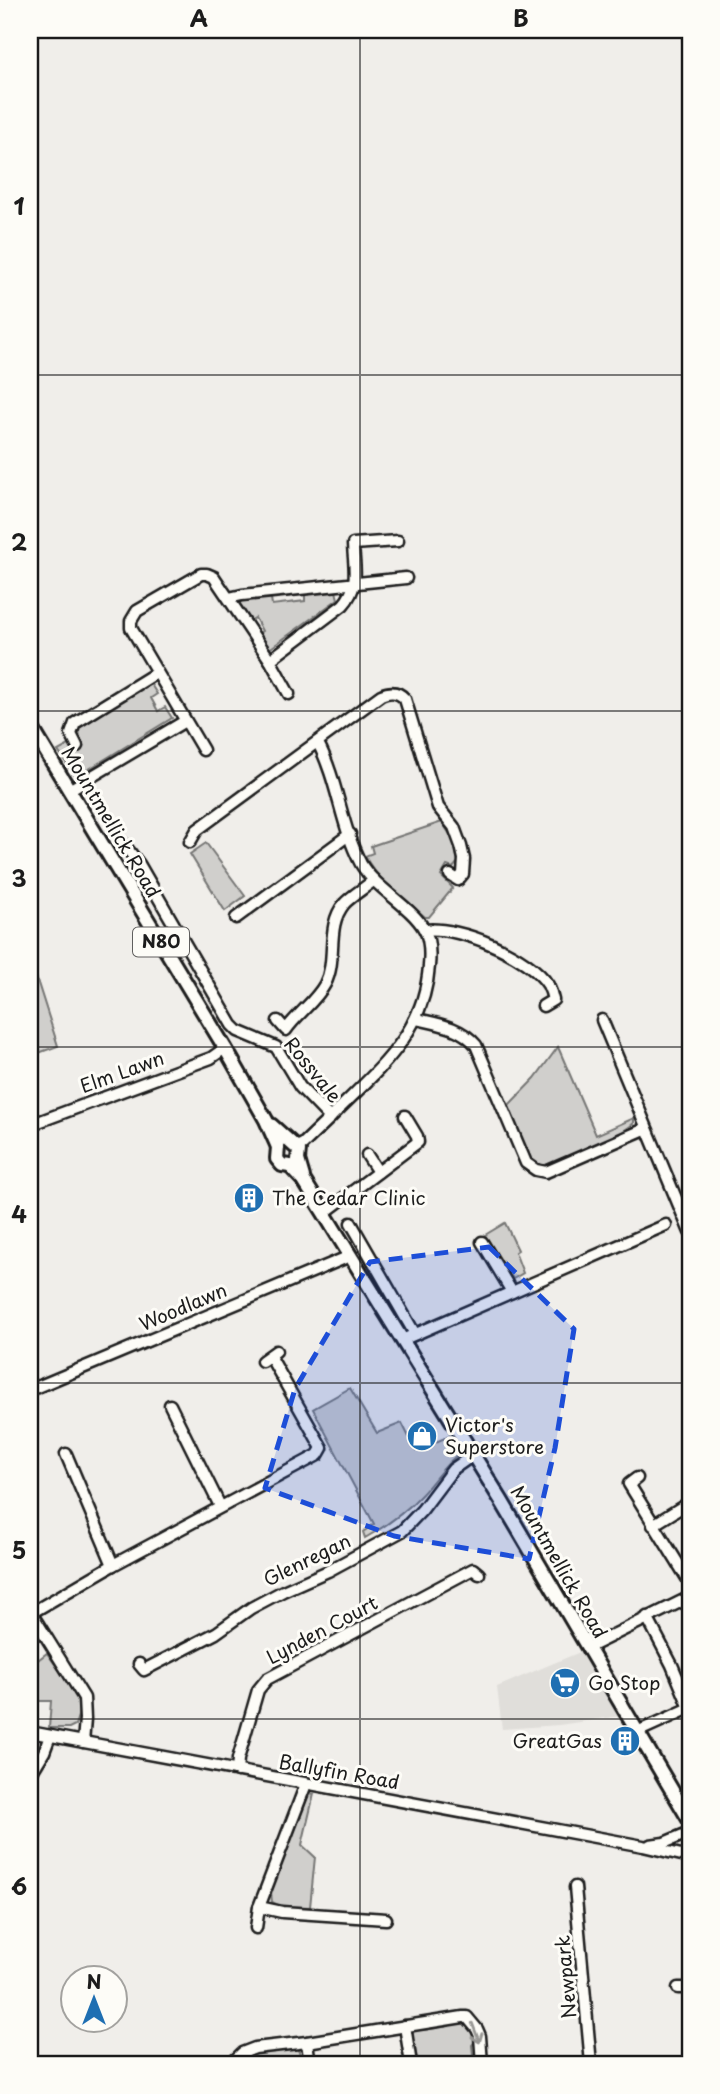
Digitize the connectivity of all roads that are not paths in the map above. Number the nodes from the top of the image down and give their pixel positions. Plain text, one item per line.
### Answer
1 (398, 541) dead end
2 (406, 578) dead end
3 (355, 583) junction
4 (229, 598) junction
5 (270, 660) junction
6 (156, 673) junction
7 (289, 694) dead end
8 (185, 721) junction
9 (30, 725) edge
10 (318, 743) junction
11 (77, 746) dead end
12 (203, 750) dead end
13 (69, 790) junction
14 (350, 834) junction
15 (190, 842) dead end
16 (123, 843) dead end
17 (450, 875) dead end
18 (374, 880) junction
19 (236, 918) dead end
20 (425, 930) junction
21 (543, 1006) dead end
22 (417, 1018) junction
23 (602, 1020) dead end
24 (278, 1021) dead end
25 (225, 1048) junction
26 (405, 1116) dead end
27 (330, 1118) junction
28 (30, 1125) edge
29 (645, 1129) junction
30 (290, 1153) junction
31 (367, 1155) dead end
32 (378, 1172) junction
33 (324, 1213) junction
34 (351, 1223) dead end
35 (666, 1225) dead end
36 (690, 1232) edge
37 (482, 1242) dead end
38 (350, 1256) junction
39 (512, 1292) junction
40 (415, 1334) junction
41 (402, 1340) junction
42 (270, 1356) dead end
43 (30, 1390) edge
44 (171, 1404) dead end
45 (66, 1454) dead end
46 (473, 1455) junction
47 (637, 1478) dead end
48 (690, 1502) edge
49 (220, 1506) junction
50 (653, 1525) junction
51 (113, 1565) junction
52 (479, 1574) dead end
53 (690, 1583) edge
54 (690, 1597) edge
55 (30, 1612) edge
56 (647, 1617) junction
57 (587, 1648) junction
58 (139, 1664) dead end
59 (690, 1708) edge
60 (30, 1732) edge
61 (638, 1732) junction
62 (50, 1736) junction
63 (83, 1741) junction
64 (237, 1771) junction
65 (30, 1775) edge
66 (306, 1784) junction
67 (690, 1821) edge
68 (690, 1832) edge
69 (643, 1846) junction
70 (690, 1857) edge
71 (575, 1887) dead end
72 (259, 1907) junction
73 (386, 1919) dead end
74 (256, 1928) dead end
75 (678, 1988) dead end
76 (690, 1989) edge
77 (405, 2026) junction
78 (307, 2042) junction
79 (231, 2064) edge
80 (310, 2064) edge
81 (411, 2064) edge
82 (482, 2064) edge
83 (591, 2064) edge

1 - 3 street
2 - 3 street
3 - 4 street
3 - 5 street
4 - 5 street
4 - 6 street
5 - 7 street
6 - 8 street
6 - 11 street
8 - 12 street
8 - 13 street
9 - 13 main road, Mountmellick Road / N80
10 - 14 street
10 - 15 street
10 - 17 street
13 - 25 main road, Mountmellick Road / N80
14 - 18 street
14 - 19 street
16 - 27 street, Rossvale
18 - 20 street
18 - 24 street
20 - 21 street
20 - 22 street
22 - 27 street
22 - 29 street
23 - 29 street
25 - 28 street, Elm Lawn
25 - 30 main road, Mountmellick Road / N80
26 - 32 street
27 - 30 street, Rossvale
29 - 36 street
30 - 33 main road, Mountmellick Road / N80
31 - 32 street
32 - 33 street
33 - 38 main road, Mountmellick Road / N80
34 - 40 street
35 - 39 street
37 - 39 street
38 - 41 main road, Mountmellick Road / N80
38 - 43 street, Woodlawn
39 - 40 street
40 - 41 street
41 - 46 main road, Mountmellick Road / N80
42 - 49 street
44 - 49 street
45 - 51 street
46 - 57 main road, Mountmellick Road / N80
46 - 58 street, Glenregan
47 - 50 street
48 - 50 street
49 - 51 street
50 - 53 street
51 - 55 street
52 - 64 street, Lynden Court
54 - 56 street
55 - 63 street
56 - 57 street
56 - 59 street
57 - 61 main road, Mountmellick Road / N80
59 - 61 street
60 - 62 street, Ballyfin Road
61 - 67 main road, Mountmellick Road / N80
62 - 63 street, Ballyfin Road
62 - 65 street
63 - 64 street, Ballyfin Road
64 - 66 street, Ballyfin Road
66 - 69 street, Ballyfin Road
66 - 72 street
68 - 69 street, Ballyfin Road
69 - 70 street, Ballyfin Road
71 - 83 street, Newpark
72 - 73 street
72 - 74 street
75 - 76 street
77 - 78 street
77 - 81 street
77 -> 82 street
78 - 79 street
78 - 80 street

